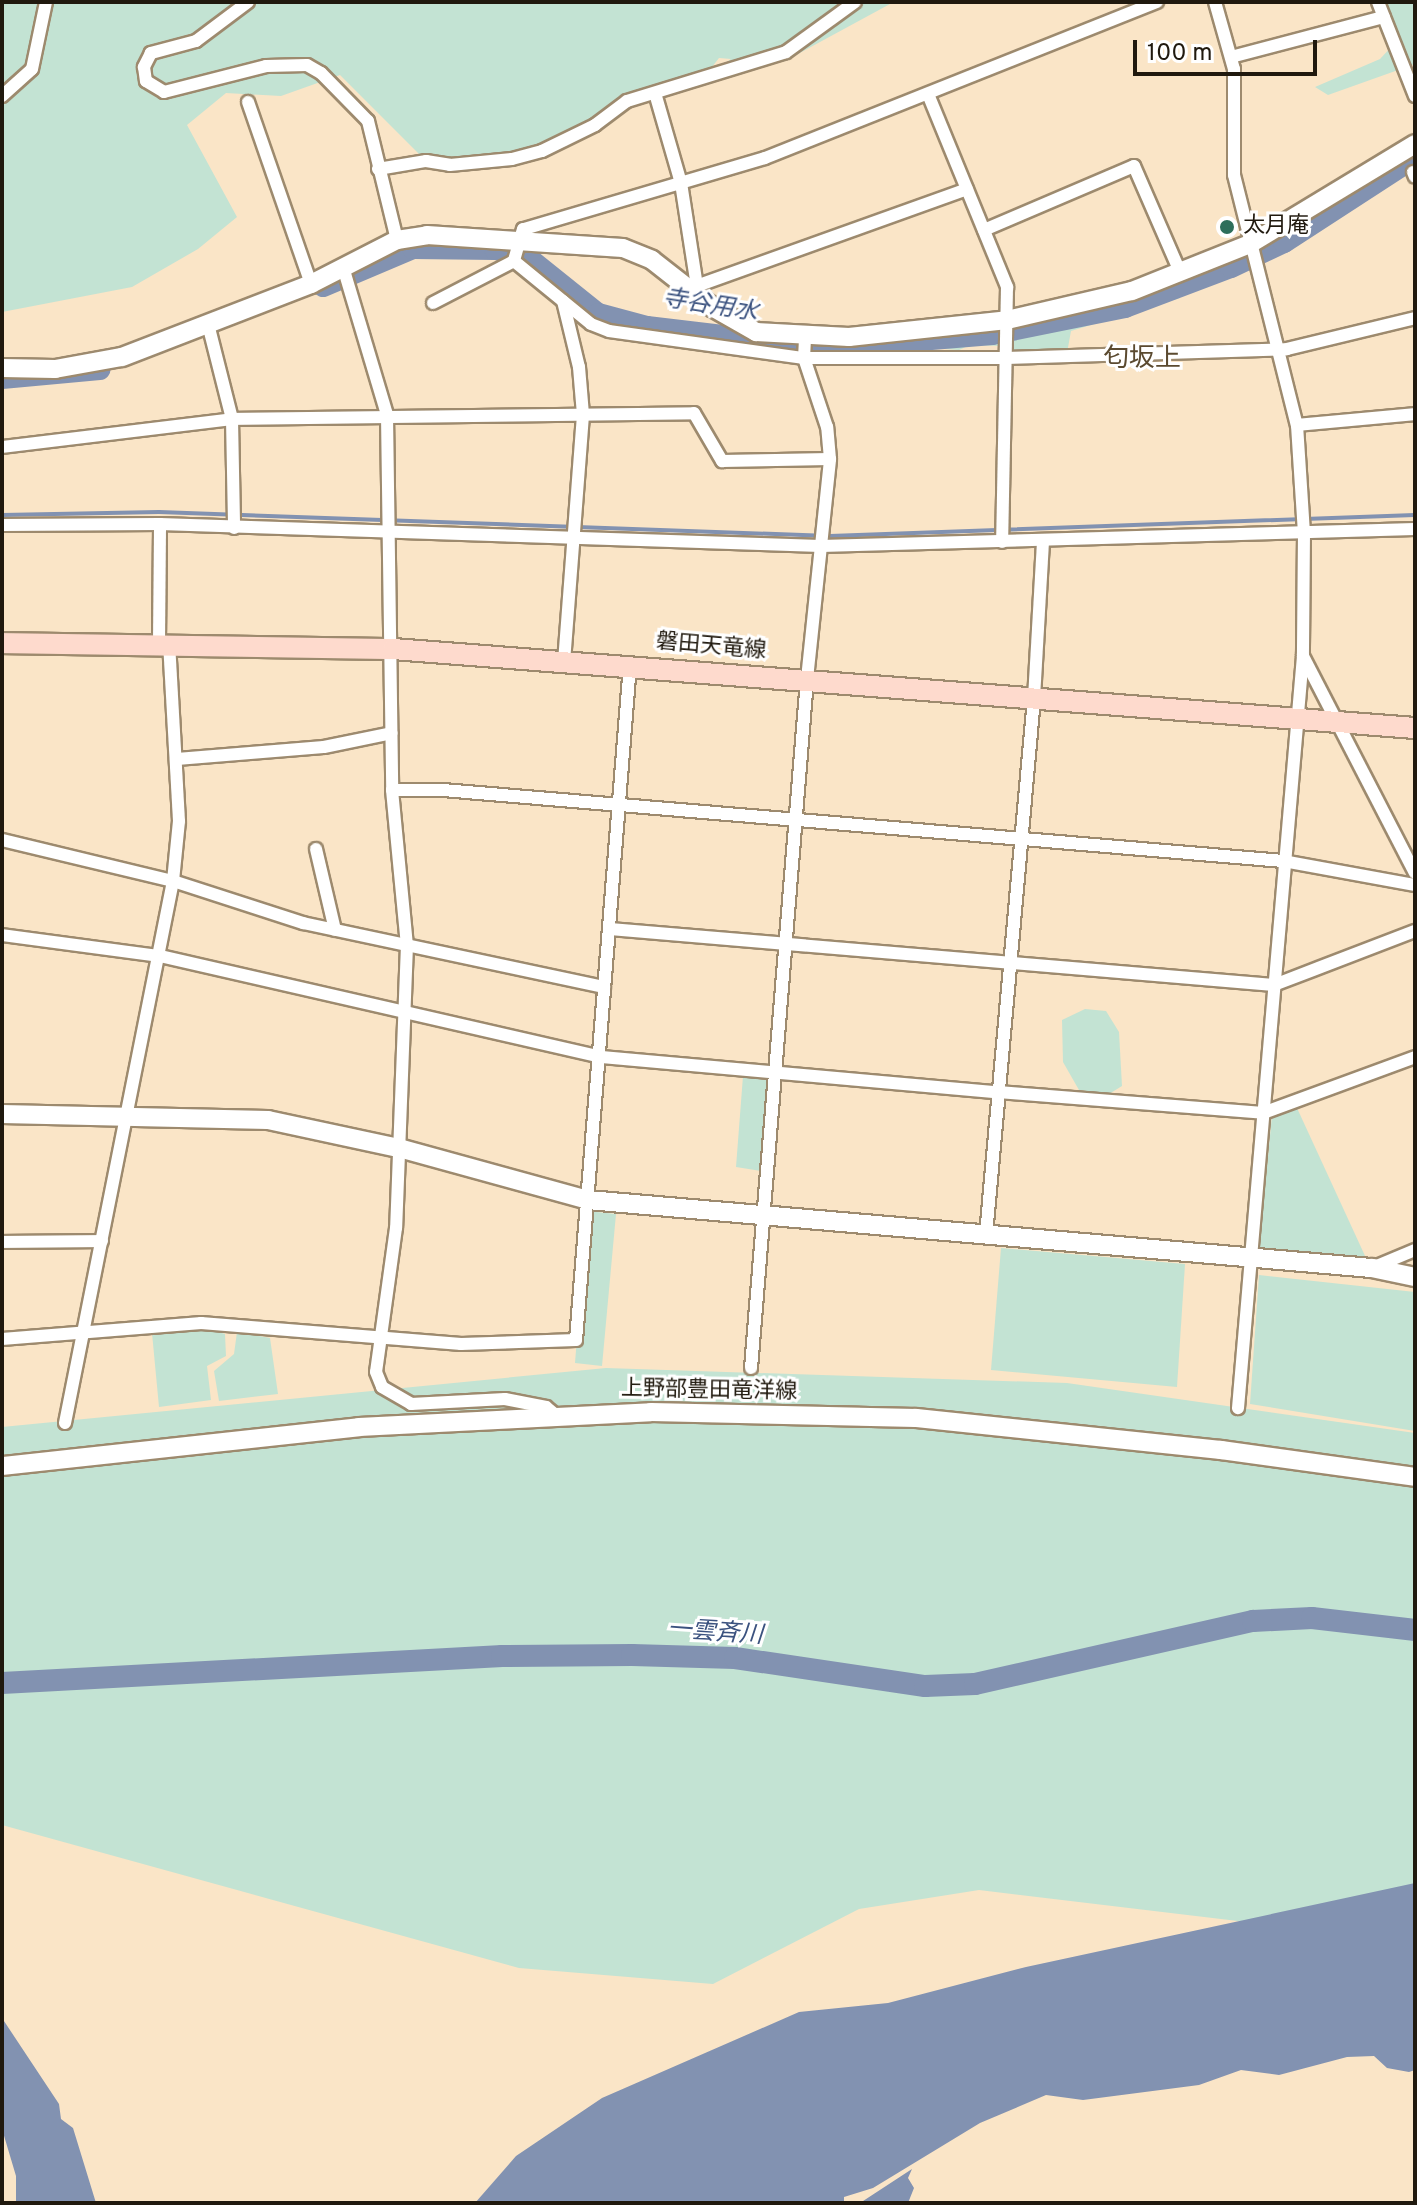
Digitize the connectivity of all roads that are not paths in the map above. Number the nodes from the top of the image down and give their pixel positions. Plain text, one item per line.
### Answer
1 (46, 2) edge
2 (248, 2) edge
3 (855, 2) edge
4 (1157, 2) edge
5 (1215, 2) edge
6 (1378, 2) edge
7 (1384, 17) junction
8 (1231, 57) junction
9 (655, 93) junction
10 (928, 94) junction
11 (2, 96) edge
12 (1415, 96) edge
13 (248, 102) dead end
14 (1415, 144) edge
15 (378, 169) junction
16 (681, 183) junction
17 (967, 189) junction
18 (984, 230) junction
19 (397, 240) junction
20 (519, 240) junction
21 (1250, 244) junction
22 (514, 261) junction
23 (343, 267) junction
24 (1180, 272) junction
25 (311, 284) junction
26 (694, 287) junction
27 (563, 301) junction
28 (433, 303) dead end
29 (1415, 318) edge
30 (1007, 320) junction
31 (208, 324) junction
32 (805, 338) junction
33 (1280, 349) junction
34 (804, 358) junction
35 (1006, 358) junction
36 (2, 368) edge
37 (1415, 414) edge
38 (387, 415) junction
39 (583, 415) junction
40 (232, 419) junction
41 (1297, 425) junction
42 (2, 447) edge
43 (830, 459) junction
44 (160, 524) junction
45 (2, 525) edge
46 (234, 528) junction
47 (1415, 529) edge
48 (390, 533) junction
49 (1304, 533) junction
50 (573, 538) junction
51 (1043, 541) junction
52 (1002, 542) junction
53 (821, 546) junction
54 (2, 643) edge
55 (164, 643) junction
56 (393, 649) junction
57 (1303, 656) junction
58 (564, 660) junction
59 (630, 664) junction
60 (807, 679) junction
61 (1034, 698) junction
62 (1296, 719) junction
63 (1334, 721) junction
64 (1415, 728) edge
65 (392, 733) junction
66 (177, 759) junction
67 (392, 790) junction
68 (619, 806) junction
69 (796, 821) junction
70 (2, 840) edge
71 (1021, 841) junction
72 (316, 849) dead end
73 (1283, 861) junction
74 (1415, 873) edge
75 (173, 881) junction
76 (1415, 885) edge
77 (610, 929) junction
78 (335, 930) junction
79 (1415, 931) edge
80 (2, 935) edge
81 (787, 944) junction
82 (407, 945) junction
83 (160, 956) junction
84 (1009, 962) junction
85 (1274, 985) junction
86 (604, 987) junction
87 (403, 1014) junction
88 (602, 1057) junction
89 (1415, 1057) edge
90 (774, 1069) junction
91 (998, 1092) junction
92 (129, 1113) junction
93 (1263, 1113) junction
94 (2, 1114) edge
95 (399, 1148) junction
96 (588, 1200) junction
97 (761, 1215) junction
98 (986, 1235) junction
99 (102, 1241) junction
100 (2, 1242) edge
101 (1415, 1250) edge
102 (1250, 1257) junction
103 (1372, 1268) junction
104 (1415, 1277) edge
105 (85, 1335) junction
106 (2, 1339) edge
107 (377, 1339) junction
108 (751, 1368) dead end
109 (1238, 1408) dead end
110 (557, 1416) junction
111 (65, 1423) dead end
112 (2, 1466) edge
113 (1415, 1477) edge

1 - 11 street
2 - 15 street
3 - 9 street
4 - 10 street
5 - 8 street
6 - 7 street
7 - 8 street
7 - 12 street
8 - 21 street
9 - 15 street
9 - 16 street
10 - 16 street
10 - 17 street
13 - 25 street
14 - 21 street
15 - 19 street
16 - 20 street
16 - 26 street
17 - 18 street
17 - 26 street
18 - 24 street
18 - 30 street
19 - 20 street
19 - 23 street
20 - 22 street
20 - 26 street
21 - 24 street
21 - 33 street
22 - 27 street
22 - 28 street
23 - 25 street
23 - 38 street
24 - 30 street
25 - 31 street
26 - 32 street
27 - 34 street
27 - 39 street
29 - 33 street
30 - 32 street
30 - 35 street
31 - 36 street
31 - 40 street
32 - 34 street
33 - 35 street
33 - 41 street
34 - 35 street
34 - 43 street
35 - 52 street
37 - 41 street
38 - 39 street
38 - 40 street
38 - 48 street
39 - 43 street
39 - 50 street
40 - 42 street
40 - 46 street
41 - 49 street
43 - 53 street
44 - 45 street
44 - 46 street
44 - 55 street
46 - 48 street
47 - 49 street
48 - 50 street
48 - 56 street
49 - 51 street
49 - 57 street
50 - 53 street
50 - 58 street
51 - 52 street
51 - 61 street
52 - 53 street
53 - 60 street
54 - 55 main road, 磐田天竜線
55 - 56 main road, 磐田天竜線
55 - 66 street
56 - 58 main road, 磐田天竜線
56 - 65 street
57 - 62 street
57 - 63 street
58 - 59 main road, 磐田天竜線
59 - 60 main road, 磐田天竜線
59 - 68 street
60 - 61 main road, 磐田天竜線
60 - 69 street
61 - 62 main road, 磐田天竜線
61 - 71 street
62 - 63 main road, 磐田天竜線
62 - 73 street
63 - 64 main road, 磐田天竜線
63 - 74 street
65 - 66 street
65 - 67 street
66 - 75 street
67 - 68 street
67 - 82 street
68 - 69 street
68 - 77 street
69 - 71 street
69 - 81 street
70 - 75 street
71 - 73 street
71 - 84 street
72 - 78 street
73 - 76 street
73 - 85 street
75 - 78 street
75 - 83 street
77 - 81 street
77 - 86 street
78 - 82 street
79 - 85 street
80 - 83 street
81 - 84 street
81 - 90 street
82 - 86 street
82 - 87 street
83 - 87 street
83 - 92 street
84 - 85 street
84 - 91 street
85 - 93 street
86 - 88 street
87 - 88 street
87 - 95 street
88 - 90 street
88 - 96 street
89 - 93 street
90 - 91 street
90 - 97 street
91 - 93 street
91 - 98 street
92 - 94 street
92 - 95 street
92 - 99 street
93 - 102 street
95 - 96 street
95 - 107 street
96 - 97 street
96 - 107 street
97 - 98 street
97 - 108 street
98 - 102 street
99 - 100 street
99 - 105 street
101 - 103 street
102 - 103 street
102 - 109 street
103 - 104 street
105 - 106 street
105 - 107 street
105 - 111 street
107 - 110 street
110 - 112 street, 上野部豊田竜洋線
110 - 113 street, 上野部豊田竜洋線

